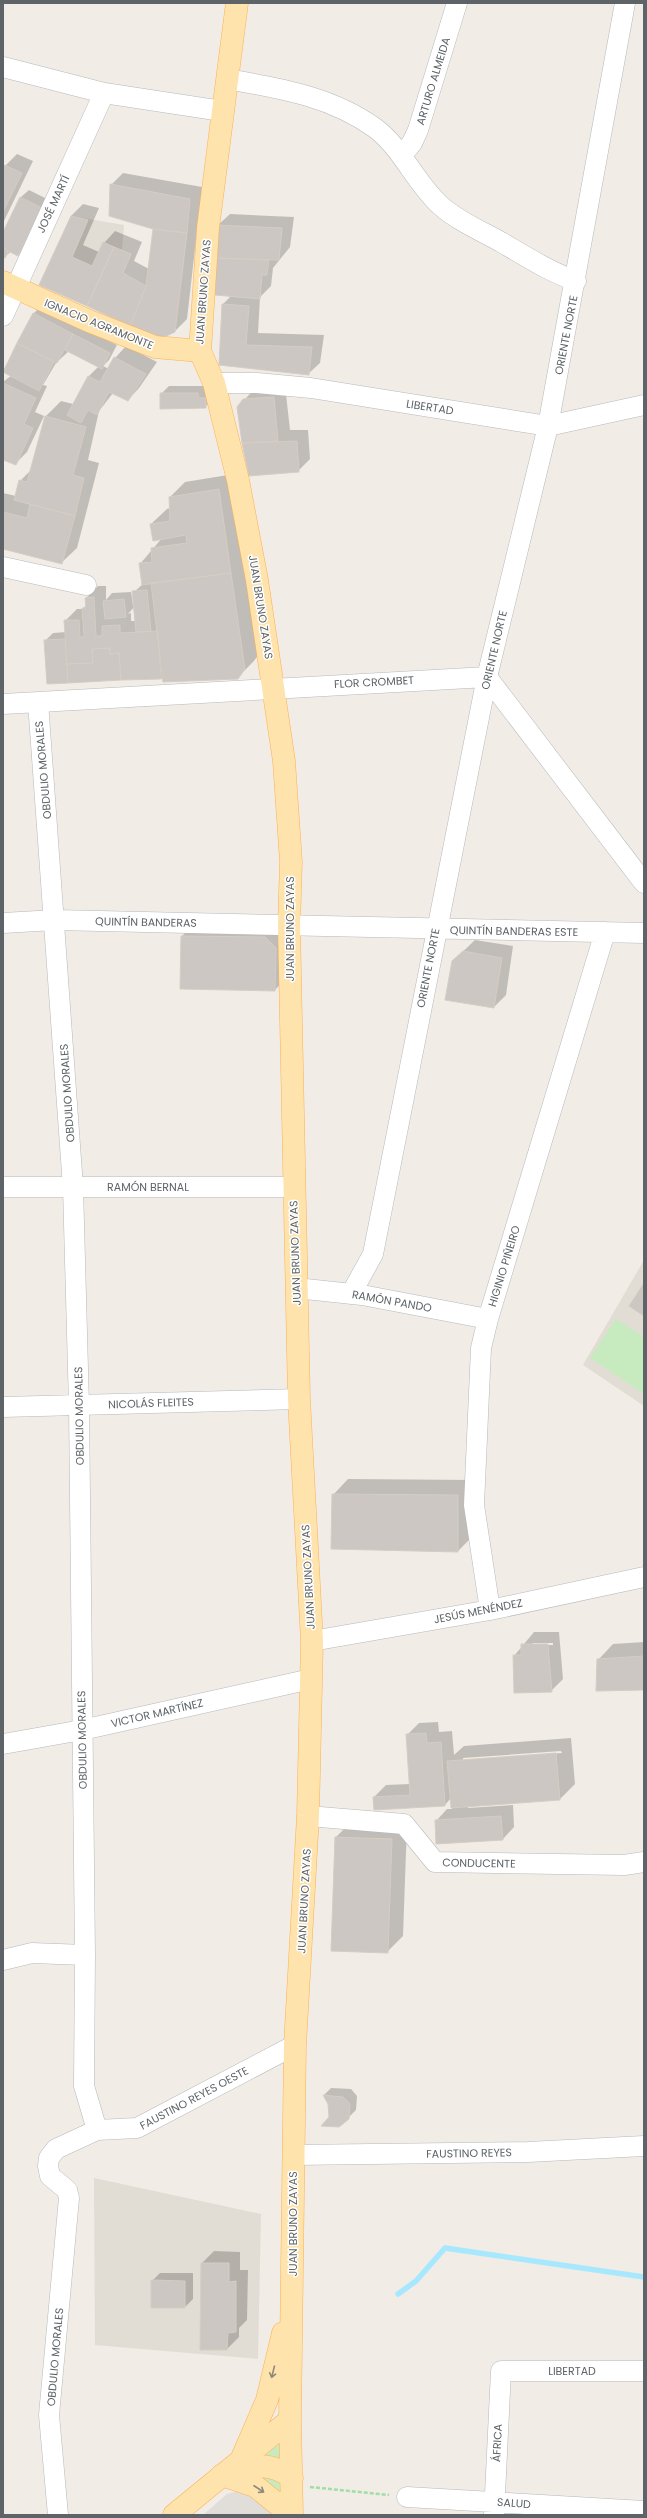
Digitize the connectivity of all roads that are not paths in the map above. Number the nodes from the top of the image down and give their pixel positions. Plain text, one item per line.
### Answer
1 (237, 3) edge
2 (457, 3) edge
3 (625, 3) edge
4 (3, 67) edge
5 (227, 79) junction
6 (104, 93) junction
7 (222, 111) junction
8 (402, 155) junction
9 (576, 281) junction
10 (9, 285) edge
11 (3, 316) edge
12 (200, 351) junction
13 (214, 383) junction
14 (644, 405) edge
15 (548, 426) junction
16 (3, 566) edge
17 (86, 585) dead end
18 (487, 677) junction
19 (274, 687) junction
20 (38, 702) junction
21 (3, 704) edge
22 (644, 883) edge
23 (55, 920) junction
24 (3, 922) edge
25 (289, 925) junction
26 (435, 930) junction
27 (605, 932) junction
28 (644, 933) edge
29 (3, 1187) edge
30 (73, 1187) junction
31 (293, 1187) junction
32 (296, 1288) junction
33 (351, 1294) junction
34 (488, 1319) junction
35 (299, 1399) junction
36 (79, 1406) junction
37 (3, 1407) edge
38 (644, 1577) edge
39 (490, 1610) junction
40 (312, 1641) junction
41 (311, 1679) junction
42 (82, 1730) junction
43 (3, 1744) edge
44 (308, 1816) junction
45 (644, 1862) edge
46 (85, 1955) junction
47 (3, 1960) edge
48 (295, 2045) junction
49 (97, 2130) junction
50 (644, 2146) edge
51 (293, 2155) junction
52 (69, 2198) joint
53 (292, 2293) junction
54 (501, 2370) joint
55 (644, 2371) edge
56 (290, 2420) junction
57 (240, 2460) junction
58 (222, 2475) junction
59 (292, 2481) junction
60 (407, 2497) road end
61 (494, 2508) edge
62 (644, 2511) edge
63 (58, 2515) edge
64 (174, 2515) edge
65 (292, 2515) edge

1 - 5 main road, JUAN BRUNO ZAYAS
2 - 8 street, ARTURO ALMEIDA
3 - 9 street, ORIENTE NORTE
4 - 6 street
5 - 7 main road, JUAN BRUNO ZAYAS
5 - 8 street
6 - 7 street
6 - 10 street, JOSÉ MARTÍ
7 - 12 main road, JUAN BRUNO ZAYAS
8 - 9 street
9 - 15 street, ORIENTE NORTE
10 - 11 street, JOSÉ MARTÍ
10 - 12 main road, IGNACIO AGRAMONTE
12 - 13 main road, JUAN BRUNO ZAYAS
13 - 15 street, LIBERTAD
13 - 19 main road, JUAN BRUNO ZAYAS
14 - 15 street, LIBERTAD
15 - 18 street, ORIENTE NORTE
16 - 17 street
18 - 19 street, FLOR CROMBET
18 - 22 street
18 - 26 street, ORIENTE NORTE
19 - 20 street, FLOR CROMBET
19 - 25 main road, JUAN BRUNO ZAYAS
20 - 21 street, FLOR CROMBET
20 - 23 street, OBDULIO MORALES
23 - 24 street, QUINTÍN BANDERAS
23 - 25 street, QUINTÍN BANDERAS
23 - 30 street, OBDULIO MORALES
25 - 26 street, QUINTÍN BANDERAS ESTE
25 - 31 main road, JUAN BRUNO ZAYAS
26 - 27 street, QUINTÍN BANDERAS ESTE
26 - 33 street, ORIENTE NORTE
27 - 28 street, QUINTÍN BANDERAS ESTE
27 - 34 street, HIGINIO PIÑEIRO
29 - 30 street, RAMÓN BERNAL
30 - 31 street, RAMÓN BERNAL
30 - 36 street, OBDULIO MORALES
31 - 32 main road, JUAN BRUNO ZAYAS
32 - 33 street, RAMÓN PANDO
32 - 35 main road, JUAN BRUNO ZAYAS
33 - 34 street, RAMÓN PANDO
34 - 39 street, HIGINIO PIÑEIRO
35 - 36 street, NICOLÁS FLEITES
35 - 40 main road, JUAN BRUNO ZAYAS
36 - 37 street, NICOLÁS FLEITES
36 - 42 street, OBDULIO MORALES
38 - 39 street, JESÚS MENÉNDEZ
39 - 40 street, JESÚS MENÉNDEZ
40 - 41 main road, JUAN BRUNO ZAYAS
41 - 42 street, VICTOR MARTÍNEZ
41 - 44 main road, JUAN BRUNO ZAYAS
42 - 43 street, VICTOR MARTÍNEZ
42 - 46 street, OBDULIO MORALES
44 - 45 street, CONDUCENTE
44 - 48 main road, JUAN BRUNO ZAYAS
46 - 47 street
46 - 49 street, OBDULIO MORALES
48 - 49 street, FAUSTINO REYES OESTE
48 - 51 main road, JUAN BRUNO ZAYAS
49 - 52 street, FAUSTINO REYES OESTE
50 - 51 street, FAUSTINO REYES
51 - 53 main road, JUAN BRUNO ZAYAS
52 - 63 street, OBDULIO MORALES
53 - 56 main road, JUAN BRUNO ZAYAS
53 -> 57 main road
54 - 55 street, LIBERTAD
54 - 61 street, ÁFRICA
56 - 57 main road
56 - 59 main road, JUAN BRUNO ZAYAS
57 - 58 main road
58 - 59 main road
58 - 64 main road
58 -> 65 main road
59 - 65 main road, JUAN BRUNO ZAYAS
60 - 61 street, SALUD
61 - 62 street, SALUD

